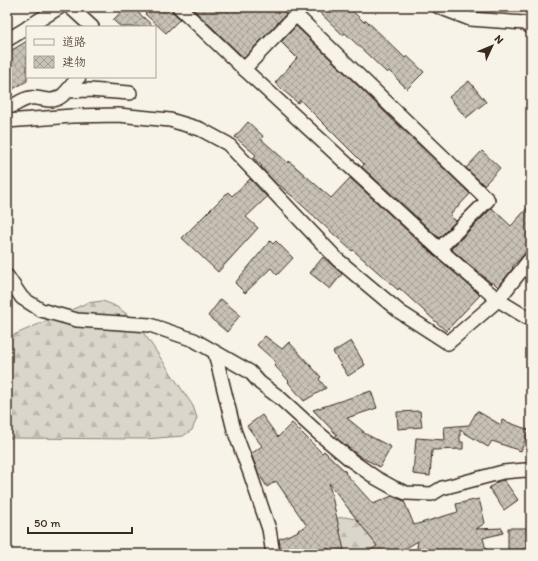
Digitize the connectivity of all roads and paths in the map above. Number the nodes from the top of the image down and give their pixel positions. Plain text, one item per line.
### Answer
1 (60, 7) edge
2 (70, 7) edge
3 (179, 7) edge
4 (439, 7) edge
5 (298, 11) edge
6 (30, 26) edge
7 (91, 26) edge
8 (531, 27) edge
9 (26, 28) edge
10 (7, 40) edge
11 (244, 69) junction
12 (78, 78) edge
13 (68, 91) junction
14 (130, 93) dead end
15 (7, 108) edge
16 (7, 121) edge
17 (439, 249) junction
18 (531, 258) edge
19 (7, 276) edge
20 (498, 300) junction
21 (531, 320) edge
22 (215, 353) junction
23 (531, 471) edge
24 (273, 554) edge

1 - 6 street
2 - 7 street
3 - 11 street
4 - 8 street
5 - 11 street
5 - 17 street
9 - 10 street
11 - 17 street
12 - 13 street
13 - 14 street
13 - 15 street
16 - 20 street
17 - 20 street
18 - 20 street
19 - 22 street
20 - 21 street
22 - 23 street
22 - 24 street

